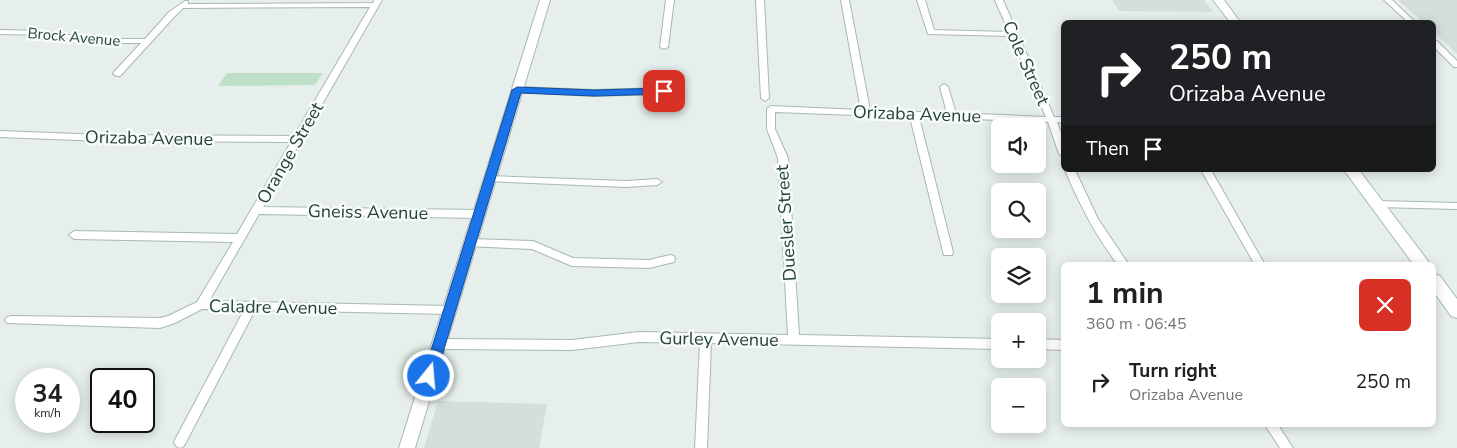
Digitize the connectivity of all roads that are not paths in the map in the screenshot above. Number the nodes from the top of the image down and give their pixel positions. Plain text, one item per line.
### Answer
1 (545, 0) edge
2 (670, 0) edge
3 (760, 0) edge
4 (845, 0) edge
5 (921, 0) edge
6 (999, 0) edge
7 (1218, 0) edge
8 (1388, 0) edge
9 (377, 2) edge
10 (185, 3) edge
11 (1233, 20) edge
12 (1410, 20) edge
13 (0, 32) edge
14 (1013, 34) junction
15 (147, 42) junction
16 (1436, 45) edge
17 (664, 46) dead end
18 (1457, 64) edge
19 (117, 74) dead end
20 (944, 88) dead end
21 (517, 90) junction
22 (664, 91) dead end
23 (765, 98) dead end
24 (771, 108) joint
25 (866, 112) junction
26 (914, 114) junction
27 (952, 116) junction
28 (1051, 119) junction
29 (1061, 120) edge
30 (0, 134) edge
31 (297, 139) junction
32 (1061, 146) edge
33 (1071, 172) edge
34 (1207, 172) edge
35 (1353, 172) edge
36 (490, 178) junction
37 (657, 182) dead end
38 (1377, 204) junction
39 (1457, 206) edge
40 (256, 210) junction
41 (479, 214) junction
42 (74, 235) dead end
43 (240, 238) junction
44 (470, 243) junction
45 (948, 252) dead end
46 (670, 258) dead end
47 (1122, 262) edge
48 (1258, 262) edge
49 (1421, 262) edge
50 (1436, 283) edge
51 (201, 305) junction
52 (252, 306) junction
53 (450, 310) junction
54 (1457, 311) edge
55 (10, 320) dead end
56 (706, 338) junction
57 (794, 340) junction
58 (439, 344) junction
59 (991, 344) edge
60 (1046, 344) edge
61 (1061, 345) edge
62 (1272, 427) edge
63 (180, 442) dead end
64 (407, 448) edge
65 (701, 448) edge
66 (1288, 448) edge

1 - 21 street
2 - 17 street
3 - 23 street
4 - 25 street
5 - 14 street
6 - 14 street, Cole Street
7 - 11 main road
8 - 12 street
9 - 10 street
9 - 31 street, Orange Street
10 - 15 street
13 - 15 street, Brock Avenue
14 - 28 street, Cole Street
15 - 19 street
16 - 18 street
20 - 27 street
21 - 22 street
21 - 36 street
24 - 25 street, Orizaba Avenue
24 - 57 street, Duesler Street
25 - 26 street, Orizaba Avenue
26 - 27 street, Orizaba Avenue
26 - 45 street
27 - 28 street, Orizaba Avenue
28 - 29 street, Orizaba Avenue
28 - 32 street, Cole Street
30 - 31 street, Orizaba Avenue
31 - 40 street, Orange Street
33 - 47 street
34 - 48 street
35 - 38 main road
36 - 37 street
36 - 41 street
38 - 39 street
38 - 49 main road
40 - 41 street, Gneiss Avenue
40 - 43 street, Orange Street
41 - 44 street
42 - 43 street
43 - 51 street, Orange Street
44 - 46 street
44 - 53 street
50 - 54 main road
51 - 52 street, Caladre Avenue
51 - 55 street, Caladre Avenue
52 - 53 street, Caladre Avenue
52 - 63 street
53 - 58 street
56 - 57 street, Gurley Avenue
56 - 58 street, Gurley Avenue
56 - 65 street
57 - 59 street, Gurley Avenue
58 - 64 street
60 - 61 street
62 - 66 street

